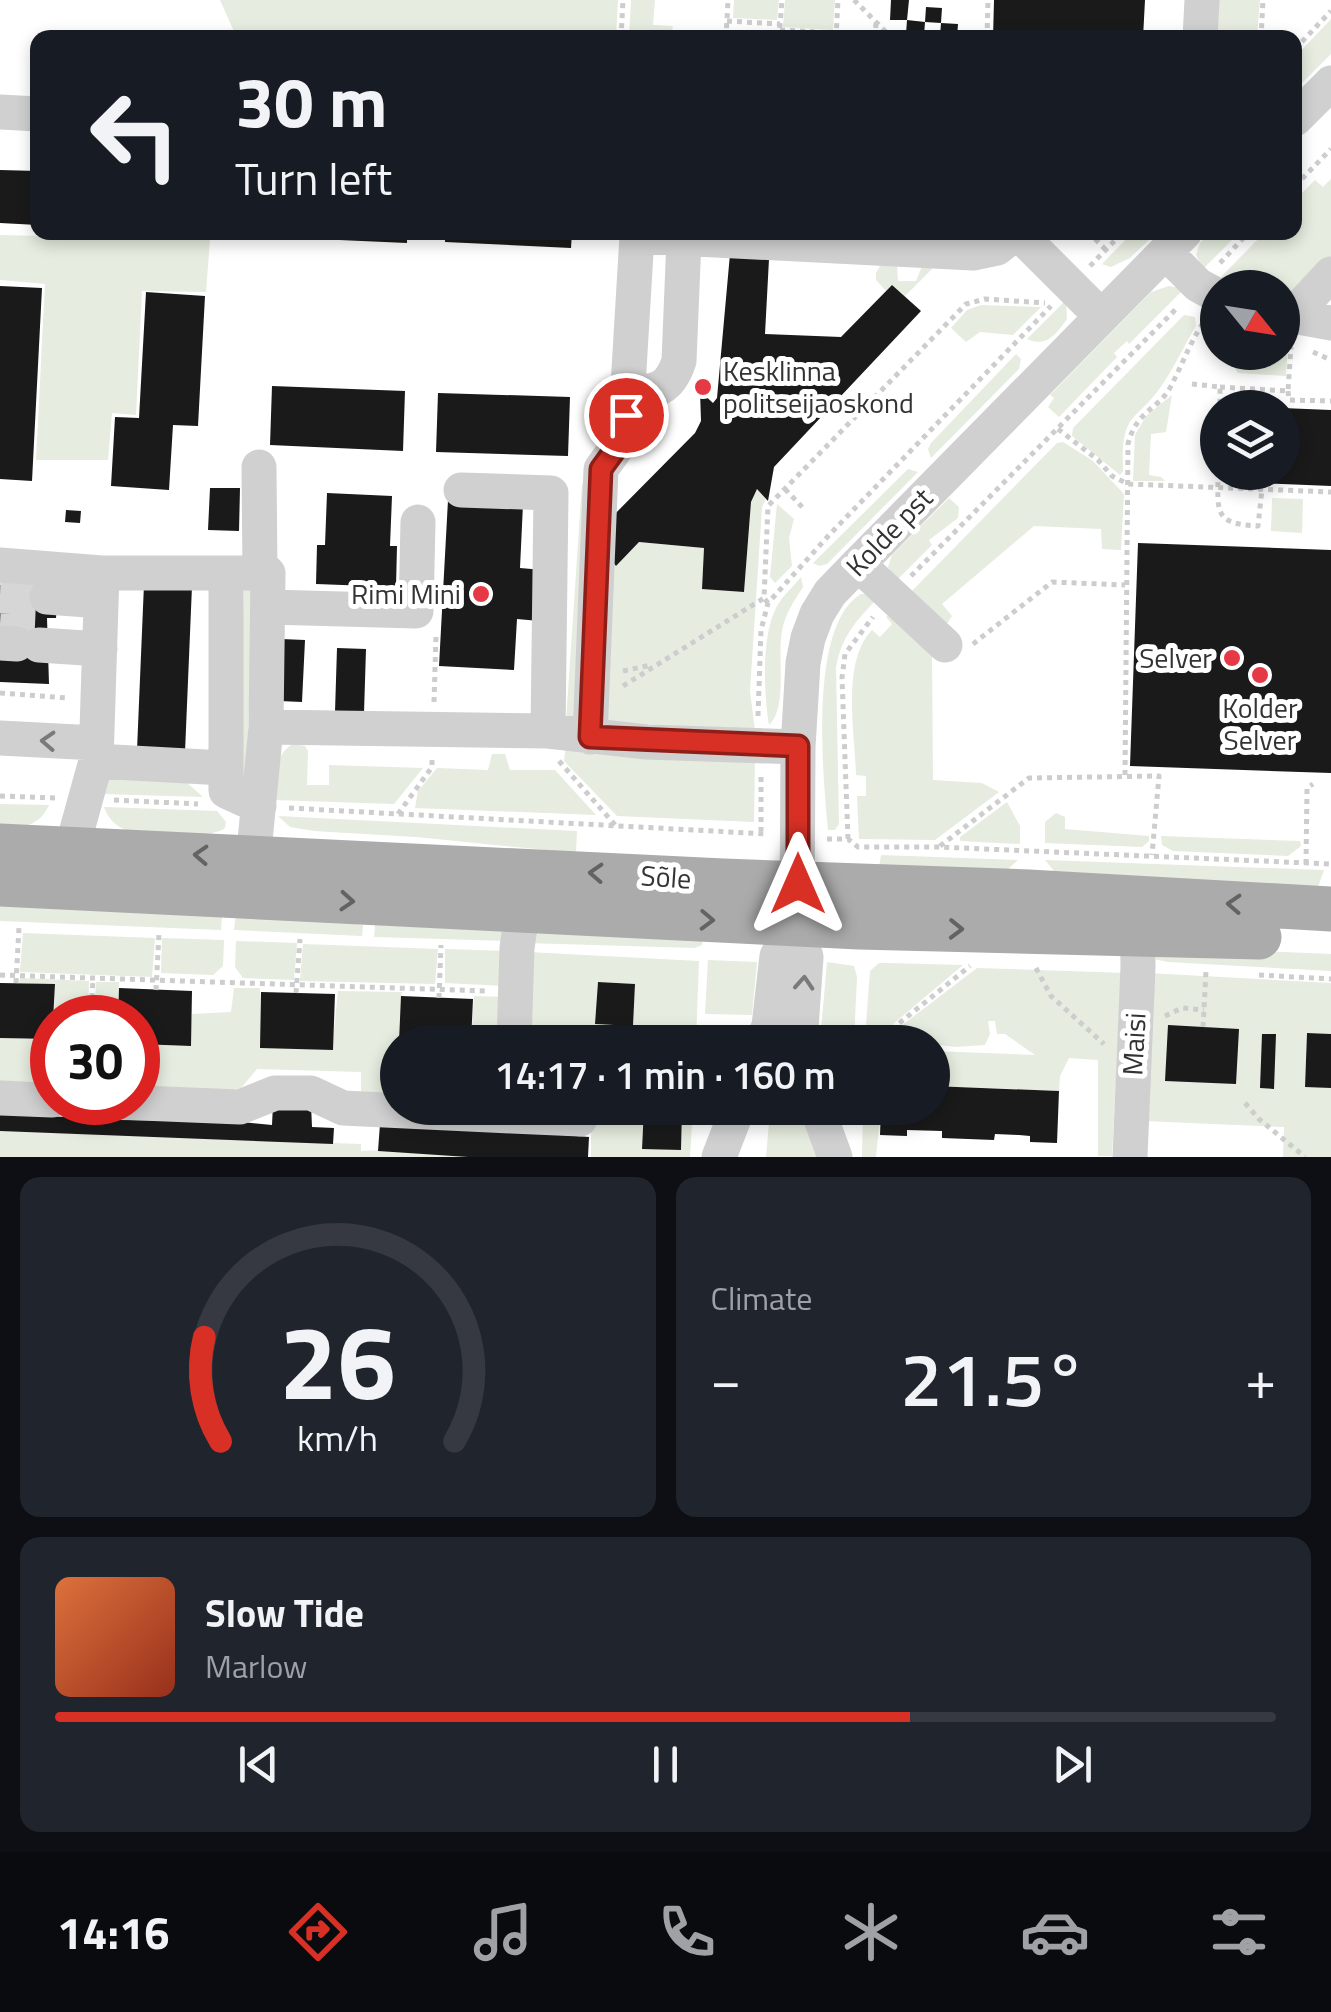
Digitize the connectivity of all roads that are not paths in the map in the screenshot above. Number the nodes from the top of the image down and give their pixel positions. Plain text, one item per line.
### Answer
1 (1202, 0) edge
2 (1200, 30) edge
3 (1331, 82) edge
4 (0, 112) edge
5 (1302, 112) edge
6 (30, 114) edge
7 (637, 240) edge
8 (684, 240) edge
9 (705, 240) edge
10 (1007, 240) edge
11 (1025, 240) edge
12 (1175, 242) edge
13 (1331, 274) edge
14 (1200, 290) edge
15 (1300, 303) edge
16 (1100, 316) junction
17 (1300, 317) edge
18 (1331, 323) edge
19 (628, 394) junction
20 (260, 467) dead end
21 (462, 490) dead end
22 (418, 522) dead end
23 (858, 564) junction
24 (0, 565) edge
25 (252, 584) junction
26 (101, 613) junction
27 (30, 631) edge
28 (945, 645) road end
29 (589, 723) junction
30 (266, 727) junction
31 (548, 731) junction
32 (0, 738) edge
33 (798, 746) junction
34 (96, 752) junction
35 (224, 768) junction
36 (259, 806) junction
37 (0, 846) edge
38 (70, 868) junction
39 (252, 876) junction
40 (0, 884) edge
41 (798, 904) junction
42 (1331, 909) edge
43 (522, 912) junction
44 (1137, 916) junction
45 (1331, 940) edge
46 (515, 1025) edge
47 (768, 1025) edge
48 (801, 1025) edge
49 (0, 1098) edge
50 (30, 1099) edge
51 (160, 1103) edge
52 (380, 1109) edge
53 (731, 1125) edge
54 (823, 1125) edge
55 (719, 1157) edge
56 (835, 1157) edge
57 (1130, 1157) edge

1 - 2 street
3 - 5 street
4 - 6 street
7 - 19 street
8 - 19 street
9 - 10 street
11 - 16 street
12 - 14 street
12 - 16 street, Kolde pst
13 - 15 street
16 - 23 street, Kolde pst
17 - 18 street
19 - 29 street
20 - 25 street
21 - 31 street
22 - 25 street
23 - 28 street
23 - 33 street, Kolde pst
24 - 26 street
25 - 26 street
25 - 30 street
25 - 35 street
26 - 27 street
26 - 27 street
26 - 34 street
29 - 31 street
29 - 33 street
30 - 31 street
30 - 36 street
34 -> 32 street
33 - 41 street, Kolde pst
34 - 35 street
34 - 38 street
35 - 36 street
36 - 39 street
37 - 38 main road, Sõle
38 - 39 main road, Sõle
38 - 40 main road, Sõle
41 -> 39 main road, Sõle
39 -> 43 main road, Sõle
43 -> 41 main road, Sõle
41 - 44 main road, Sõle
41 - 47 street, Kolde pst
48 -> 41 street, Kolde pst
42 -> 44 main road, Sõle
43 - 46 street
44 - 45 main road, Sõle
44 - 57 street, Maisi
49 - 50 street
51 - 52 street
53 - 55 street
54 - 56 street

